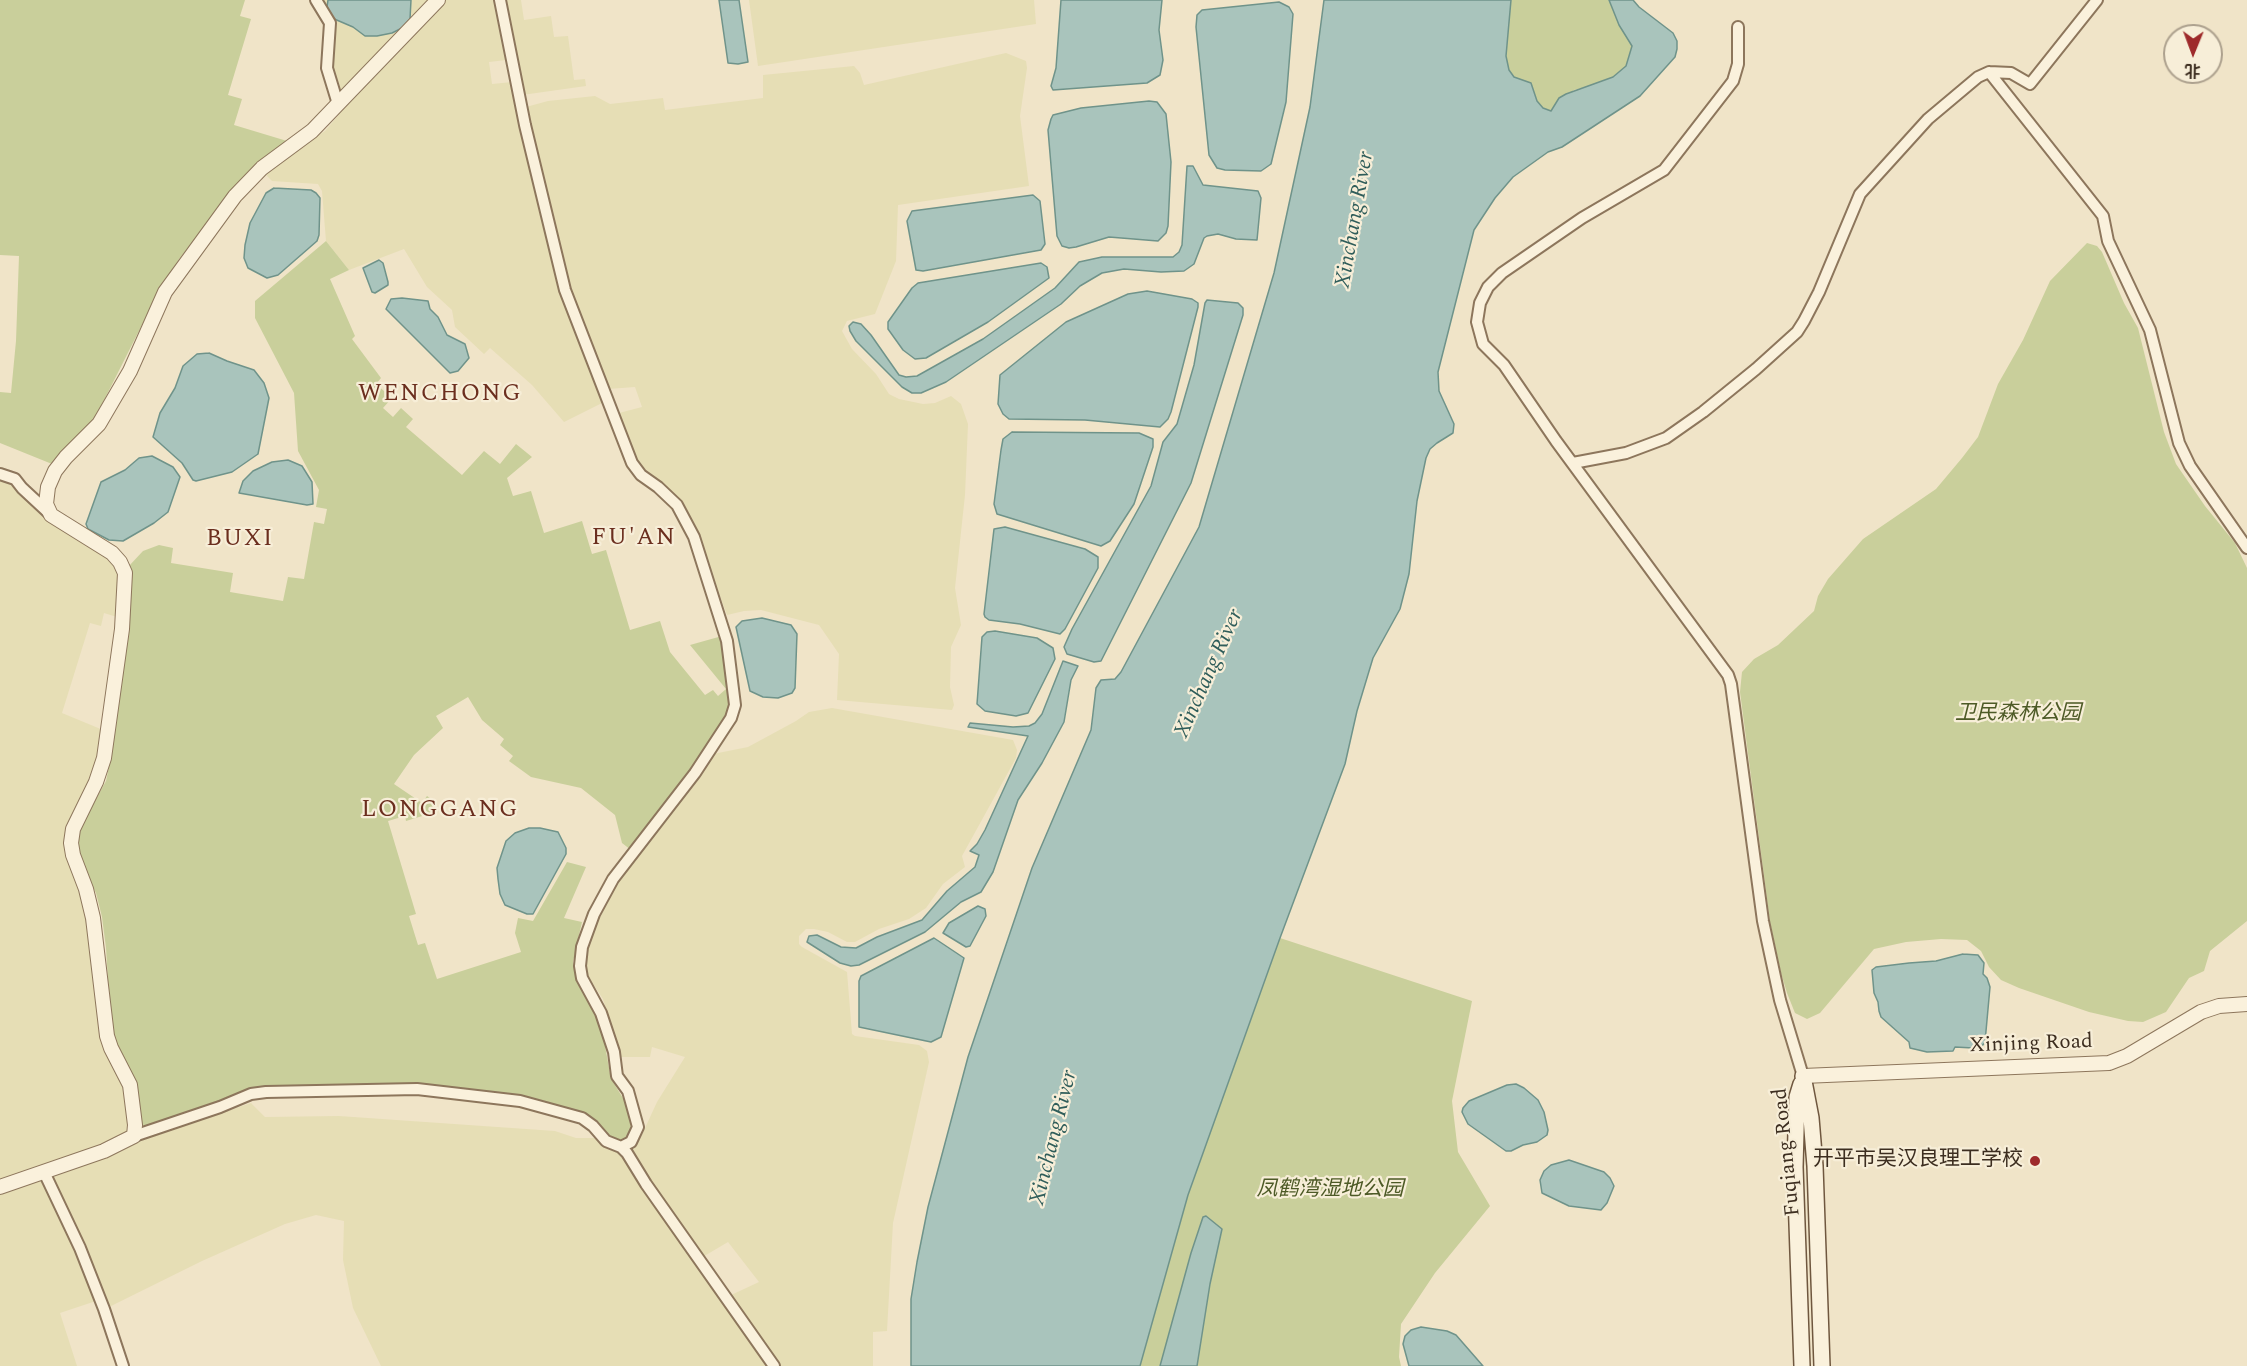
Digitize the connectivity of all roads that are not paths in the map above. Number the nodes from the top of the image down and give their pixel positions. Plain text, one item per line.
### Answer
1 (316, 0) edge
2 (438, 0) edge
3 (500, 0) edge
4 (2097, 0) edge
5 (1738, 27) dead end
6 (1989, 72) junction
7 (338, 104) junction
8 (1573, 464) junction
9 (0, 474) edge
10 (51, 515) junction
11 (2247, 548) edge
12 (2247, 1004) edge
13 (1803, 1076) junction
14 (134, 1137) junction
15 (621, 1147) junction
16 (44, 1173) junction
17 (0, 1187) edge
18 (123, 1366) edge
19 (774, 1366) edge
20 (1802, 1366) edge
21 (1822, 1366) edge

1 - 7 street
2 - 7 street
3 - 15 street
4 - 6 street
5 - 8 street
6 - 8 street
6 - 11 street
7 - 10 street
8 - 13 street
9 - 10 street
10 - 14 street
12 - 13 street, Xinjing Road
13 - 20 main road, Fuqiang Road
13 - 21 main road, Fuqiang Road
14 - 15 street
14 - 16 street
15 - 19 street
16 - 17 street
16 - 18 street

